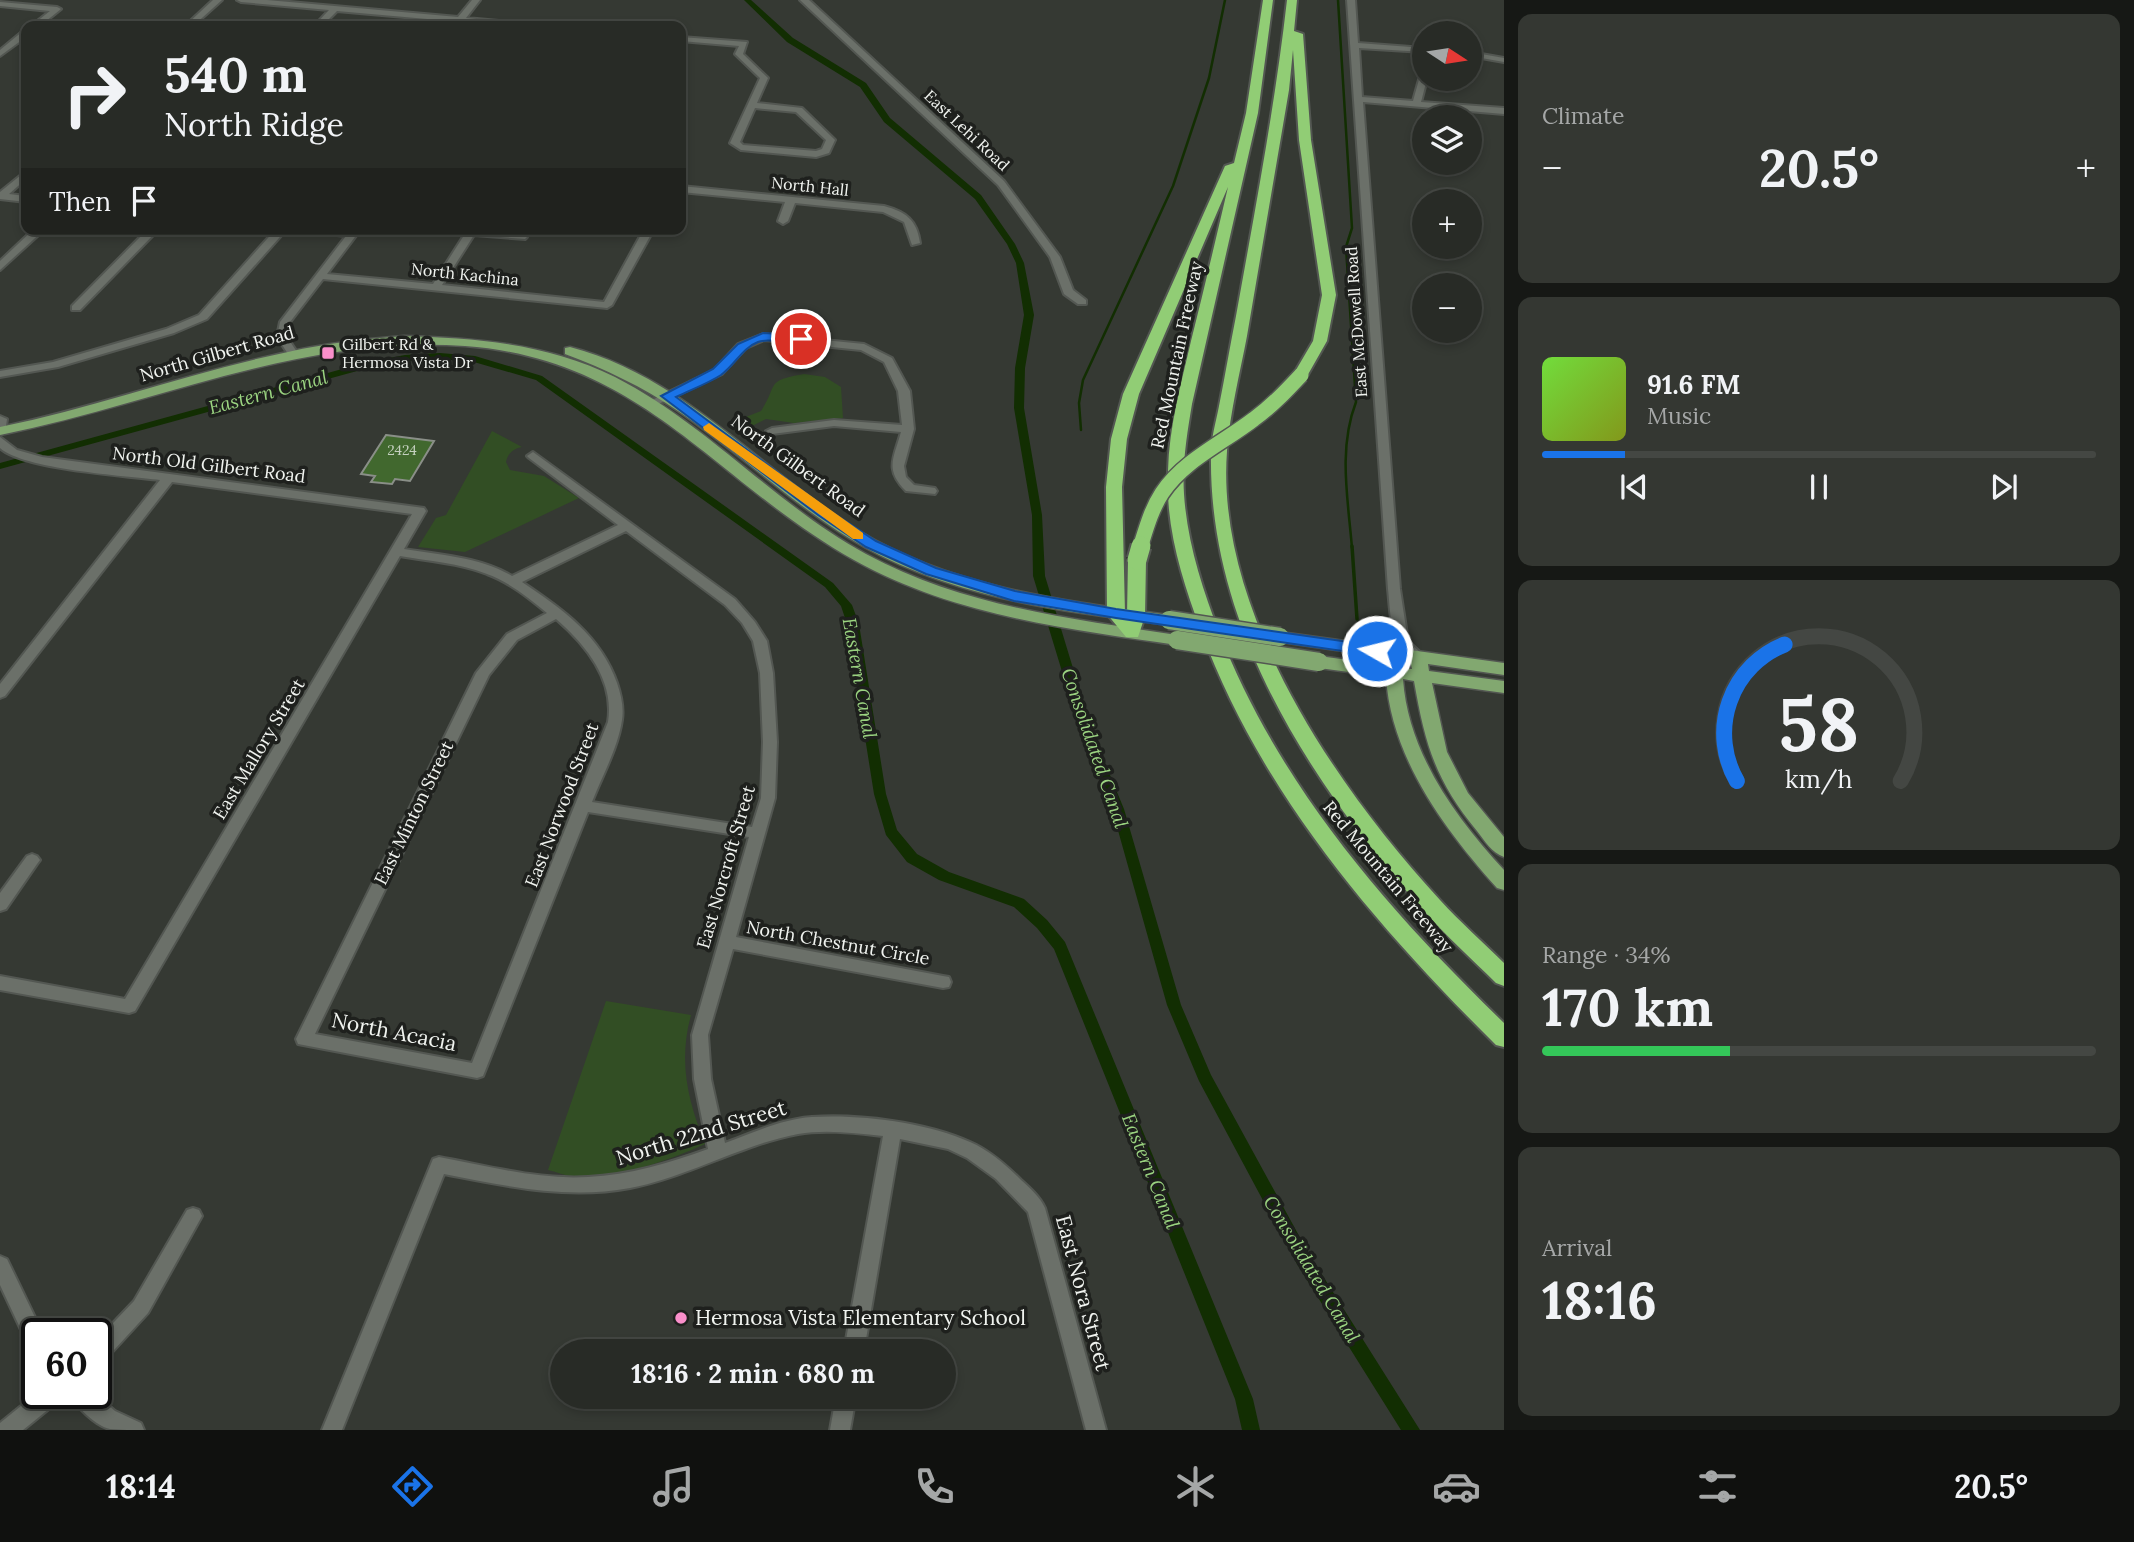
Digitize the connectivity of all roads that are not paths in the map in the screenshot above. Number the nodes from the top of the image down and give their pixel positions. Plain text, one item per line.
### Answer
1 (218, 0) edge
2 (241, 0) edge
3 (377, 0) edge
4 (476, 0) edge
5 (804, 0) edge
6 (1268, 0) edge
7 (1351, 0) edge
8 (273, 1) edge
9 (1292, 1) edge
10 (0, 4) edge
11 (336, 8) junction
12 (367, 11) junction
13 (440, 18) junction
14 (460, 20) junction
15 (41, 21) edge
16 (195, 21) edge
17 (323, 21) edge
18 (437, 21) edge
19 (470, 21) edge
20 (21, 37) edge
21 (686, 39) edge
22 (1355, 45) junction
23 (1412, 49) edge
24 (0, 54) edge
25 (1482, 56) edge
26 (1504, 60) edge
27 (1420, 91) edge
28 (1359, 99) junction
29 (1416, 104) junction
30 (752, 105) junction
31 (1504, 111) edge
32 (1252, 113) junction
33 (21, 178) edge
34 (686, 190) edge
35 (0, 196) edge
36 (21, 198) edge
37 (791, 200) junction
38 (783, 221) dead end
39 (34, 235) edge
40 (148, 235) edge
41 (277, 235) edge
42 (352, 235) edge
43 (469, 235) edge
44 (505, 235) edge
45 (646, 235) edge
46 (522, 237) dead end
47 (915, 243) dead end
48 (0, 267) edge
49 (320, 276) junction
50 (436, 287) junction
51 (1082, 302) dead end
52 (76, 309) dead end
53 (289, 348) junction
54 (0, 374) edge
55 (667, 396) junction
56 (650, 404) junction
57 (0, 424) edge
58 (908, 429) junction
59 (772, 431) dead end
60 (0, 440) edge
61 (533, 456) dead end
62 (169, 477) junction
63 (931, 491) dead end
64 (420, 511) joint
65 (627, 525) junction
66 (397, 552) junction
67 (513, 581) junction
68 (555, 614) junction
69 (1116, 614) junction
70 (1134, 625) junction
71 (1398, 648) junction
72 (1418, 657) junction
73 (1504, 669) edge
74 (1393, 672) junction
75 (1423, 676) junction
76 (1504, 687) edge
77 (0, 693) edge
78 (583, 806) junction
79 (756, 833) junction
80 (1504, 850) edge
81 (32, 860) dead end
82 (1504, 883) edge
83 (0, 905) edge
84 (726, 942) junction
85 (1504, 977) edge
86 (943, 982) dead end
87 (0, 983) edge
88 (1504, 1038) edge
89 (304, 1039) joint
90 (477, 1071) joint
91 (893, 1130) junction
92 (719, 1152) junction
93 (193, 1216) dead end
94 (0, 1265) edge
95 (25, 1318) edge
96 (112, 1338) edge
97 (856, 1339) edge
98 (33, 1409) edge
99 (98, 1409) edge
100 (844, 1409) edge
101 (7, 1430) edge
102 (134, 1430) edge
103 (332, 1430) edge
104 (840, 1430) edge
105 (1096, 1430) edge

1 - 16 street
2 - 8 street
3 - 12 street
4 - 14 street
5 - 51 street, East Lehi Road
6 - 32 highway, Red Mountain Freeway
7 - 22 street, East McDowell Road
8 - 11 street
9 - 70 highway, bridge
9 - 85 highway, Red Mountain Freeway
10 - 15 street
11 - 12 street
11 - 17 street
12 - 13 street
13 - 14 street
13 - 18 street
14 - 19 street
20 - 24 street
21 - 30 street
22 - 23 street
22 - 28 street, East McDowell Road
25 - 26 street
27 - 29 street
28 - 29 street
28 - 71 street, East McDowell Road
29 - 31 street
30 - 30 street
32 - 69 highway
32 - 88 highway, Red Mountain Freeway
33 - 35 street
34 - 37 street, North Hall
35 - 36 street
37 - 38 street
37 - 47 street, North Hall
39 - 48 street
40 - 52 street
41 - 54 street
42 - 49 street
43 - 50 street
44 - 46 street
45 - 50 street, North Kachina
49 - 50 street, North Kachina
49 - 53 street
53 - 55 main road, North Gilbert Road
53 - 56 main road, North Gilbert Road
53 - 57 main road, North Gilbert Road
55 - 56 street
55 - 58 street
55 - 69 main road, North Gilbert Road
56 - 70 main road, North Gilbert Road
58 - 59 street
58 - 63 street
60 - 62 street, North Old Gilbert Road
61 - 65 street, East Norcroft Street
62 - 64 street, North Old Gilbert Road
62 - 77 street
64 - 66 street, East Mallory Street
65 - 67 street
65 - 79 street, East Norcroft Street
66 - 67 street, East Norwood Street
66 - 87 street, East Mallory Street
67 - 68 street, East Norwood Street
68 - 78 street, East Norwood Street
68 - 89 street, East Minton Street
69 - 70 highway
70 - 71 main road, North Gilbert Road, bridge
70 - 74 main road, North Gilbert Road, bridge
71 - 72 main road, North Gilbert Road
71 - 74 main road, East McDowell Road
72 - 73 main road, North Gilbert Road
72 - 75 main road
74 - 75 main road, North Gilbert Road
74 - 82 main road, East McDowell Road
75 - 76 main road, North Gilbert Road
75 - 80 main road
78 - 79 street
78 - 90 street, East Norwood Street
79 - 84 street, East Norcroft Street
81 - 83 street
84 - 86 street, North Chestnut Circle
84 - 92 street, East Norcroft Street
89 - 90 street, North Acacia
91 - 92 street, North 22nd Street
91 - 97 street
91 - 105 street, East Nora Street
92 - 103 street, North 22nd Street
93 - 96 street
94 - 95 street
98 - 101 street
99 - 102 street
100 - 104 street

